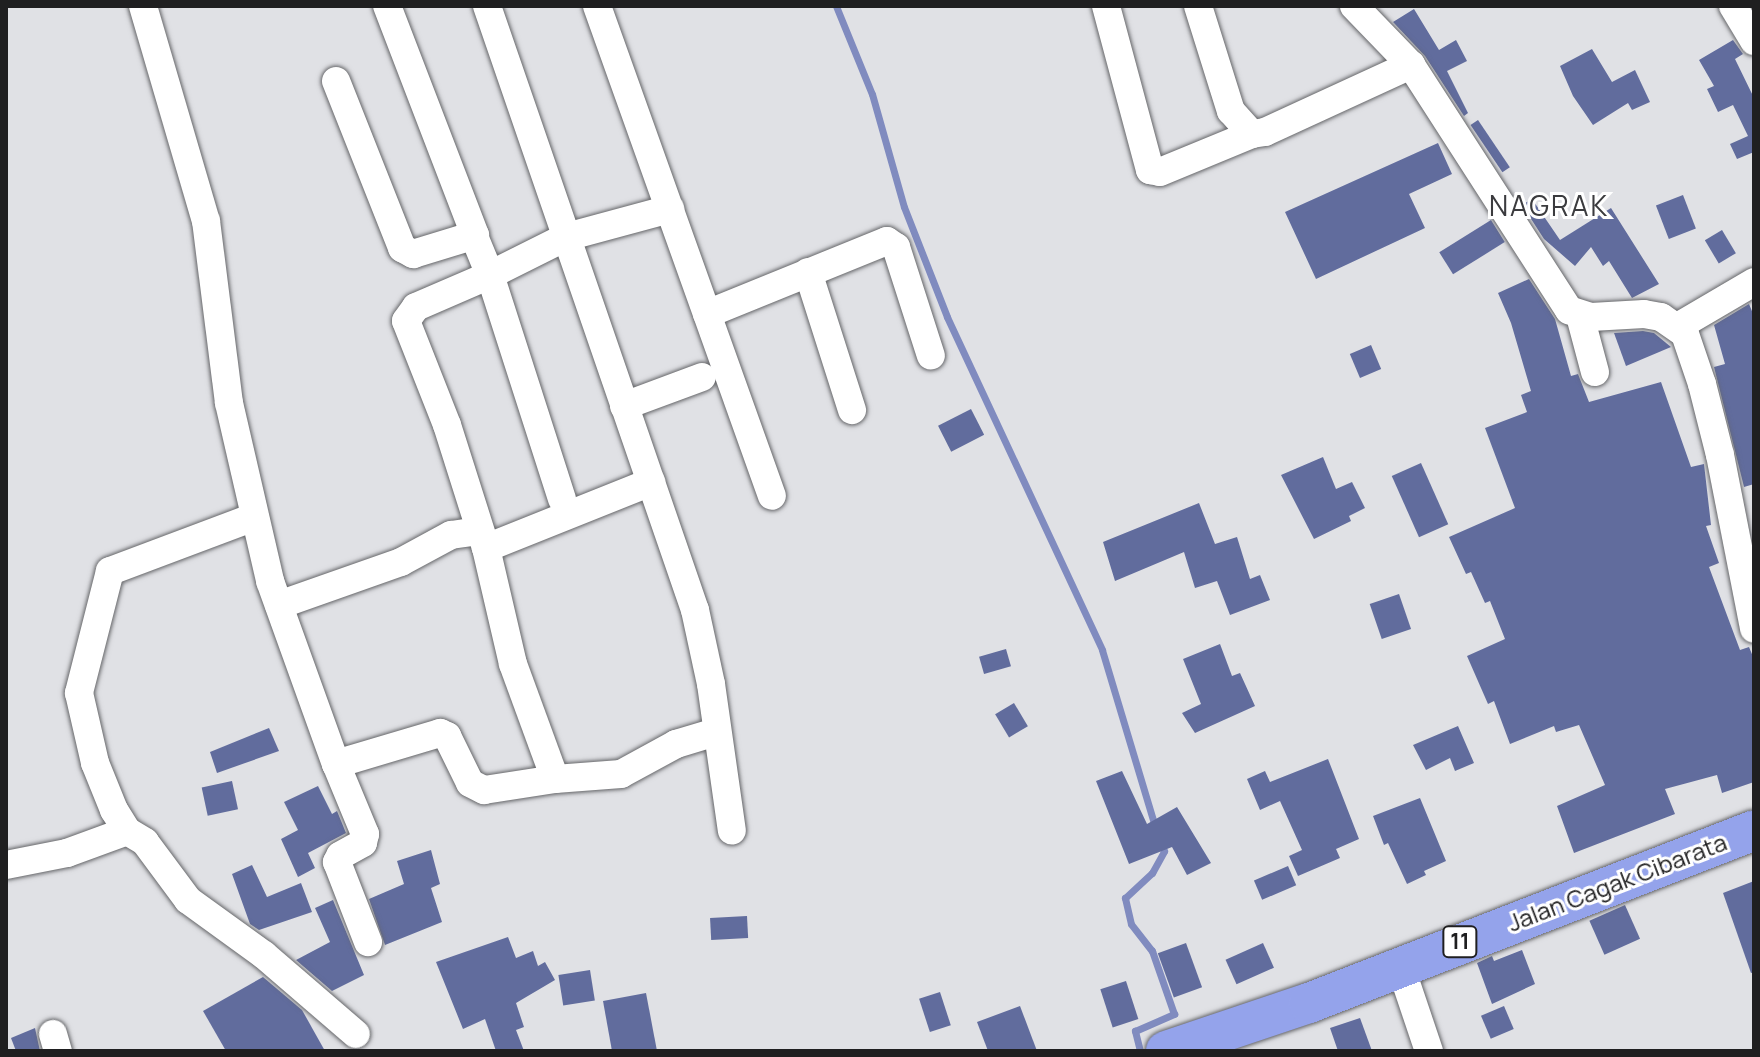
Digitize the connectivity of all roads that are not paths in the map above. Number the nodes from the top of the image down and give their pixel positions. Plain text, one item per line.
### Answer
1 (143, 6) edge
2 (387, 6) edge
3 (487, 6) edge
4 (597, 6) edge
5 (1106, 6) edge
6 (1198, 6) edge
7 (1354, 6) edge
8 (1733, 6) edge
9 (1754, 41) edge
10 (1411, 65) junction
11 (336, 81) dead end
12 (1252, 134) junction
13 (670, 209) junction
14 (474, 236) junction
15 (566, 237) junction
16 (808, 272) junction
17 (490, 275) junction
18 (1754, 282) edge
19 (707, 314) junction
20 (1580, 316) junction
21 (1679, 326) junction
22 (931, 356) dead end
23 (1595, 372) dead end
24 (702, 377) dead end
25 (624, 406) junction
26 (852, 410) dead end
27 (651, 482) junction
28 (772, 496) dead end
29 (562, 499) dead end
30 (254, 517) junction
31 (483, 540) junction
32 (279, 605) junction
33 (1754, 629) edge
34 (716, 732) junction
35 (336, 764) junction
36 (555, 779) junction
37 (1754, 830) edge
38 (127, 831) junction
39 (732, 831) dead end
40 (6, 865) edge
41 (368, 942) dead end
42 (1400, 965) junction
43 (356, 1034) dead end
44 (1166, 1051) edge
45 (1429, 1051) edge

1 - 30 street
2 - 14 street
3 - 15 street
4 - 13 street
5 - 12 street
6 - 12 street
7 - 10 street
8 - 9 street
10 - 12 street
10 - 20 street
11 - 14 street
13 - 15 street
13 - 19 street
14 - 17 street
15 - 17 street
15 - 25 street
16 - 19 street
16 - 22 street
16 - 26 street
17 - 29 street
17 - 31 street
18 - 21 street
19 - 28 street
20 - 21 street
20 - 23 street
21 - 33 street
24 - 25 street
25 - 27 street
27 - 31 street
27 - 34 street
30 - 32 street
30 - 38 street
31 - 32 street
31 - 36 street
32 - 35 street
34 - 36 street
34 - 39 street
35 - 36 street
35 - 41 street
37 - 42 highway, Jalan Cagak Cibarata / 11
38 - 40 street
38 - 43 street
42 - 44 highway, Jalan Cagak Cibarata / 11
42 - 45 street

